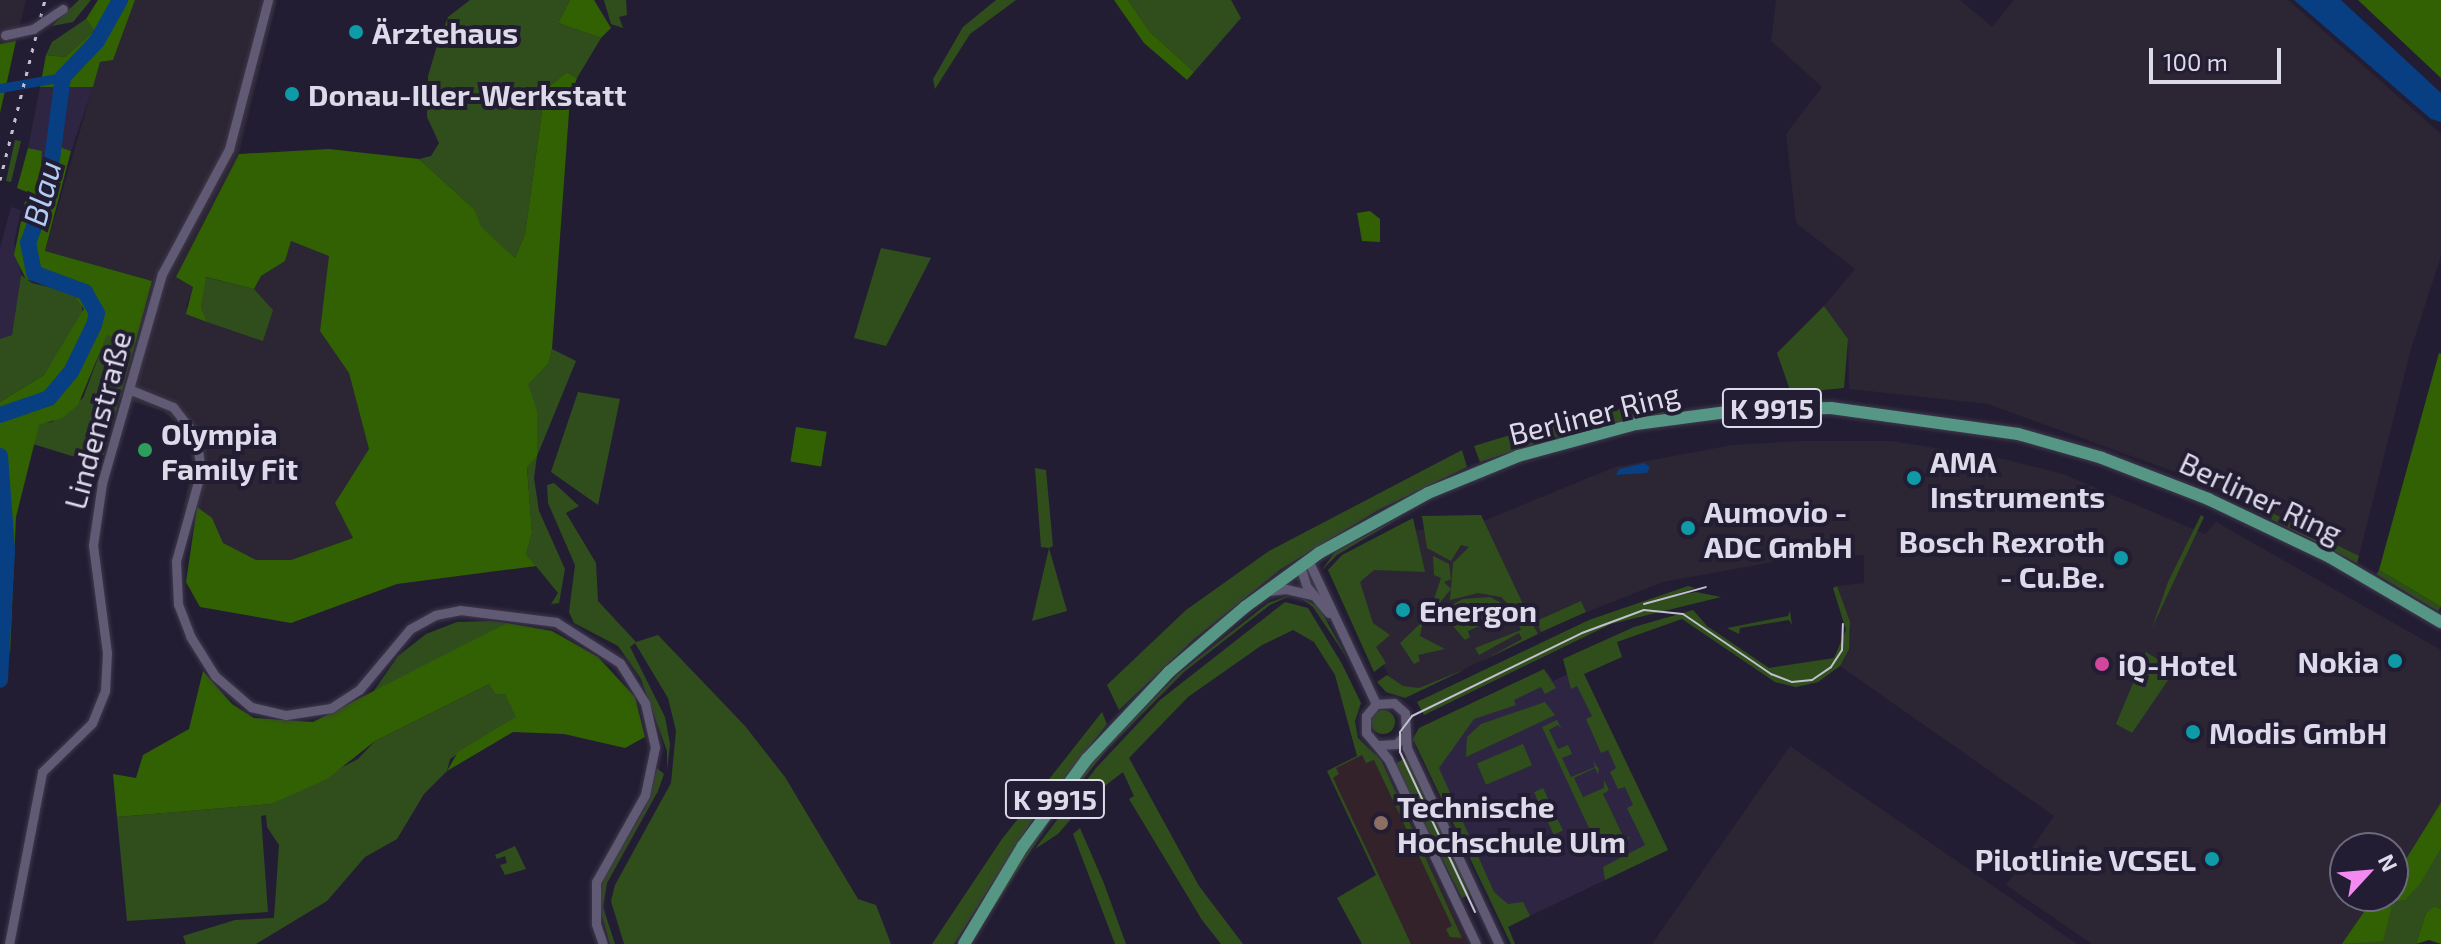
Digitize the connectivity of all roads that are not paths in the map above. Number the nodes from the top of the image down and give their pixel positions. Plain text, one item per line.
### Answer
1 (71, 0) edge
2 (268, 0) edge
3 (2, 35) edge
4 (131, 390) junction
5 (1304, 563) junction
6 (1262, 593) junction
7 (1316, 597) junction
8 (1335, 621) junction
9 (2441, 622) edge
10 (1376, 704) junction
11 (1406, 734) junction
12 (1379, 745) junction
13 (9, 944) edge
14 (603, 944) edge
15 (964, 944) edge
16 (1476, 944) edge
17 (1499, 944) edge

1 - 3 street, bridge
2 - 4 street, Lindenstraße
4 - 13 street, Lindenstraße
4 - 14 street
5 - 6 main road, Berliner Ring / K 9915
5 - 7 street
5 - 8 street
5 - 9 main road, Berliner Ring / K 9915
6 - 7 street
6 - 15 main road, Berliner Ring / K 9915
7 - 8 street
8 - 10 street
10 - 11 street
10 - 12 street
11 - 12 street
11 - 17 street
12 - 16 street

